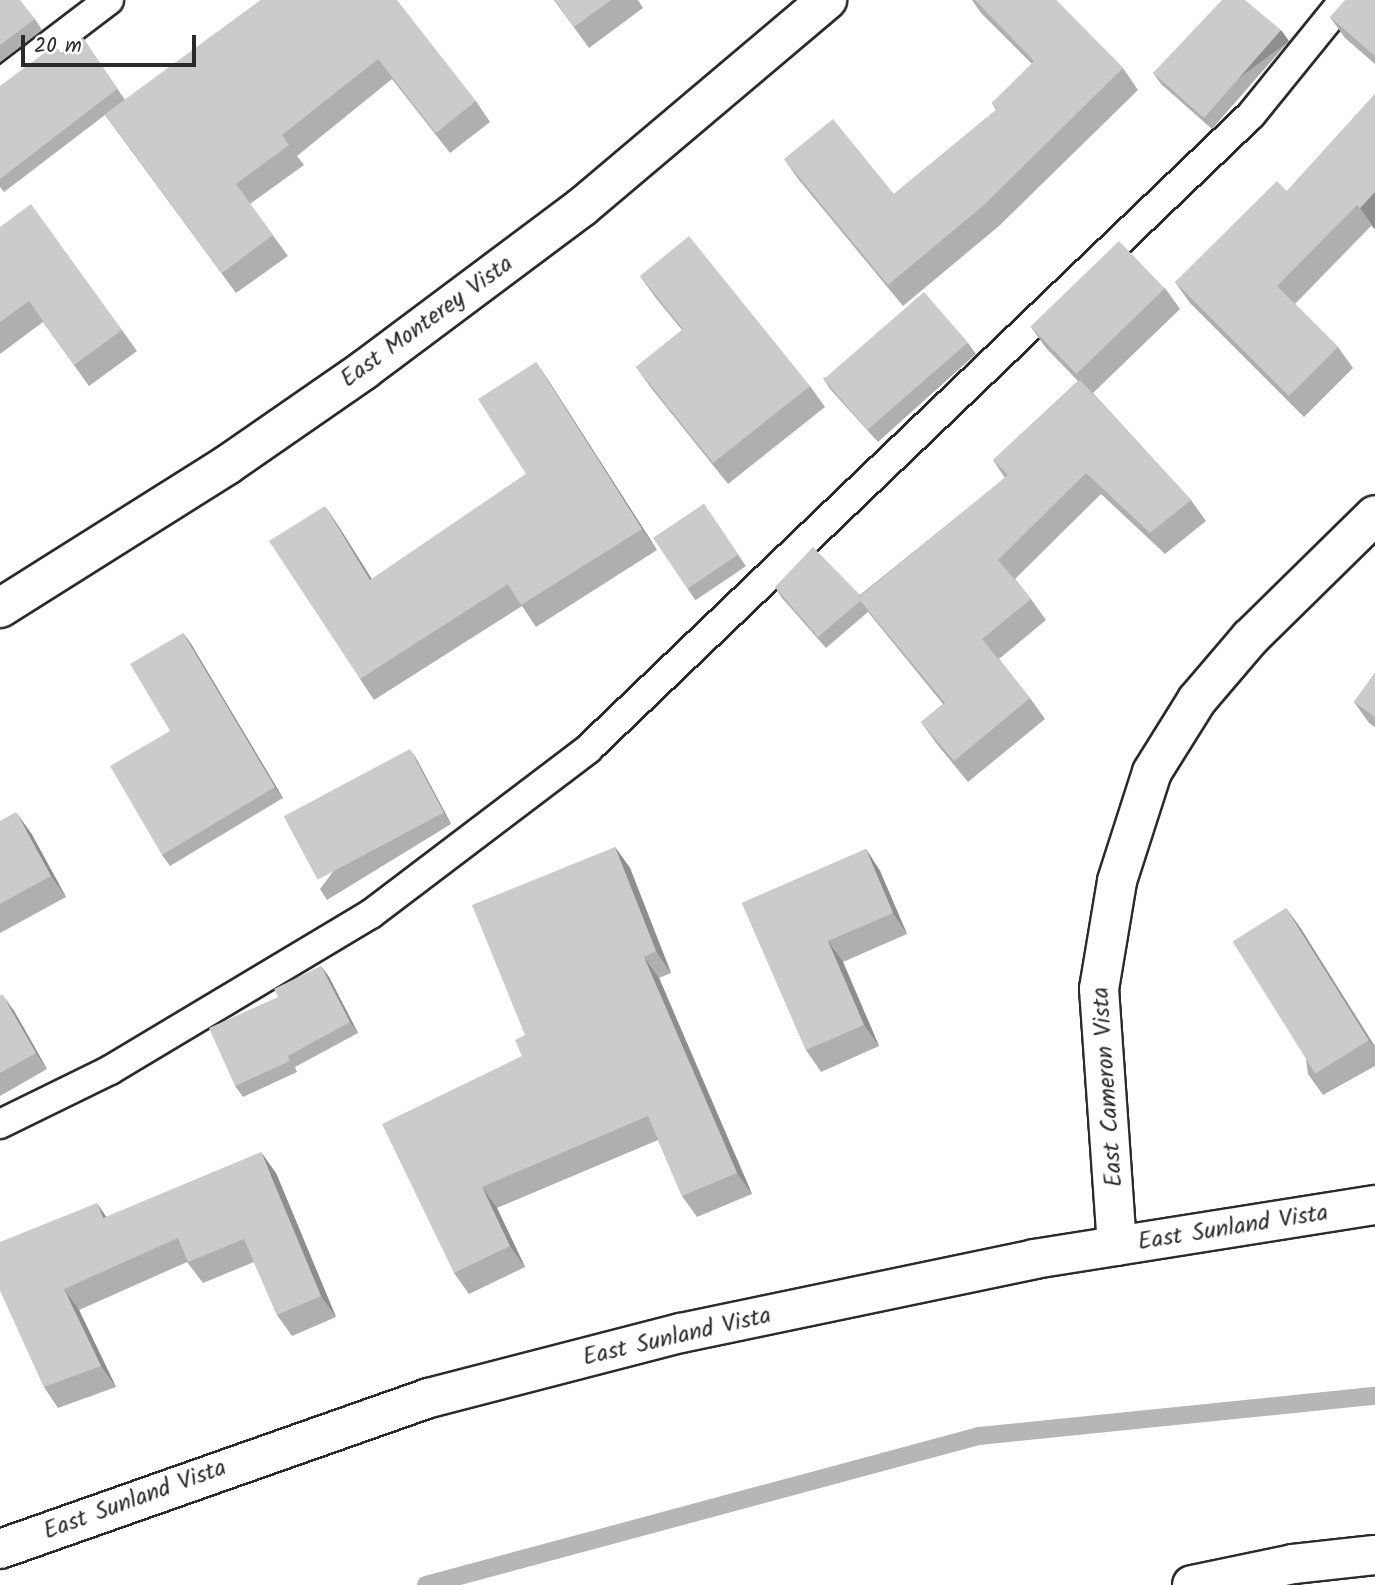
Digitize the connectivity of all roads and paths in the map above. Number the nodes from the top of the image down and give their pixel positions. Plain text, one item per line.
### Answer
1 (108, 0) edge
2 (827, 0) edge
3 (1343, 0) edge
4 (0, 83) edge
5 (1375, 515) edge
6 (0, 608) edge
7 (0, 1124) edge
8 (1375, 1205) edge
9 (1117, 1246) junction
10 (0, 1549) edge
11 (1375, 1555) edge
12 (1192, 1585) edge

1 - 4 lane
2 - 6 street, East Monterey Vista
3 - 7 lane
5 - 9 street, East Cameron Vista
8 - 9 street, East Sunland Vista
9 - 10 street, East Sunland Vista
11 - 12 street

